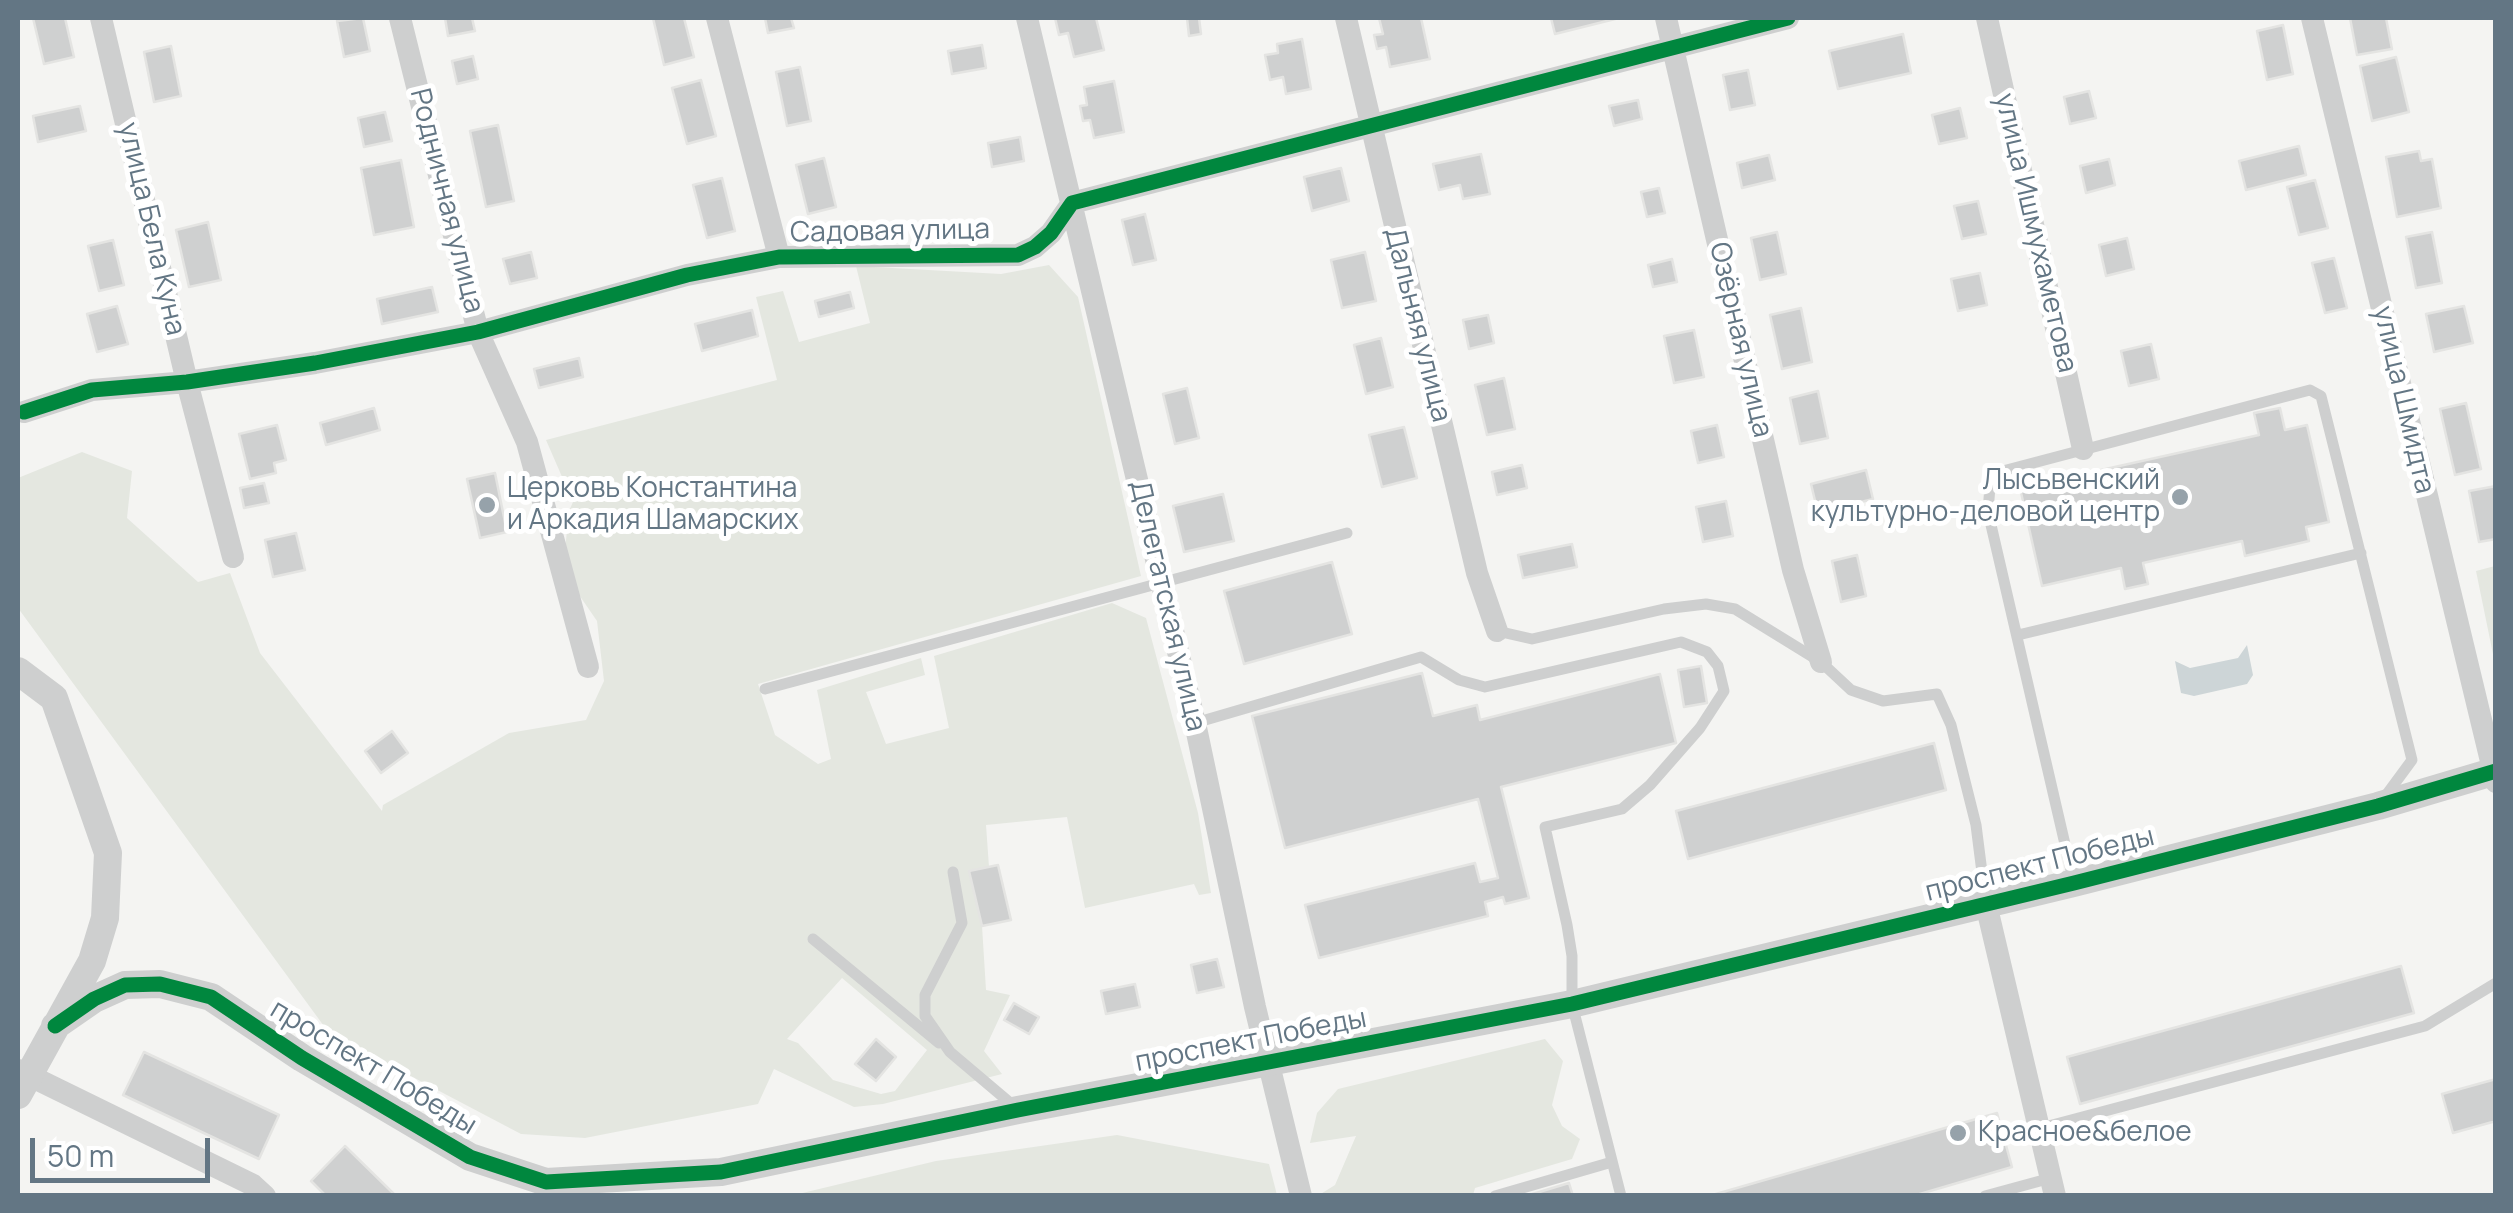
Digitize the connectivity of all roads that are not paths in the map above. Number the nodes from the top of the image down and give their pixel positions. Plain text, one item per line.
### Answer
1 (101, 18) edge
2 (400, 18) edge
3 (717, 18) edge
4 (1028, 18) edge
5 (1346, 18) edge
6 (1666, 18) edge
7 (1788, 18) edge
8 (1987, 18) edge
9 (2312, 18) edge
10 (1673, 46) junction
11 (1370, 127) junction
12 (1072, 203) junction
13 (780, 257) junction
14 (478, 332) junction
15 (187, 382) junction
16 (21, 418) edge
17 (2083, 449) junction
18 (1347, 533) dead end
19 (2361, 553) junction
20 (233, 557) dead end
21 (1162, 584) junction
22 (1496, 631) joint
23 (2018, 635) junction
24 (1820, 662) junction
25 (588, 668) dead end
26 (18, 671) edge
27 (765, 688) dead end
28 (1196, 724) junction
29 (2495, 775) edge
30 (2378, 806) junction
31 (954, 872) dead end
32 (2074, 883) junction
33 (1986, 904) junction
34 (812, 939) dead end
35 (2496, 983) edge
36 (1572, 1004) junction
37 (55, 1026) junction
38 (950, 1052) junction
39 (1269, 1064) junction
40 (21, 1080) edge
41 (1018, 1110) junction
42 (2041, 1128) junction
43 (1612, 1162) junction
44 (2053, 1187) edge
45 (549, 1189) edge
46 (264, 1196) edge
47 (1301, 1196) edge
48 (1495, 1196) edge
49 (1621, 1196) edge
50 (1984, 1196) edge

1 - 15 street, улица Бела Куна
2 - 14 street, Родничная улица
3 - 13 street
4 - 12 street, Делегатская улица
5 - 11 street, Дальняя улица
6 - 10 street, Озёрная улица
7 - 10 street
8 - 17 street, улица Ишмухаметова
9 - 29 street, улица Шмидта
10 - 11 street
10 - 24 street, Озёрная улица
11 - 12 street
11 - 22 street, Дальняя улица
12 - 13 street, Садовая улица
12 - 21 street, Делегатская улица
13 - 14 street, Садовая улица
14 - 15 street, Садовая улица
14 - 25 street, Родничная улица
15 - 16 street, Садовая улица
15 - 20 street, улица Бела Куна
17 - 19 lane
17 - 23 lane
18 - 21 lane
19 - 23 lane
19 - 30 lane
21 - 27 lane
21 - 28 street, Делегатская улица
22 - 24 lane
23 - 32 lane
24 - 33 lane
26 - 37 street
28 - 36 lane
28 - 39 street, Делегатская улица
29 - 30 street, проспект Победы
30 - 32 street, проспект Победы
31 - 38 lane
32 - 33 street, проспект Победы
33 - 36 street, проспект Победы
33 - 42 street
34 - 38 lane
35 - 42 lane
36 - 39 street, проспект Победы
36 - 43 lane
37 - 40 street
37 - 45 street, проспект Победы
38 - 41 lane
39 - 41 street, проспект Победы
39 - 47 street, Делегатская улица
40 - 46 street
41 - 45 street, проспект Победы
42 - 44 street
43 - 48 lane
43 - 49 lane
44 - 50 lane

